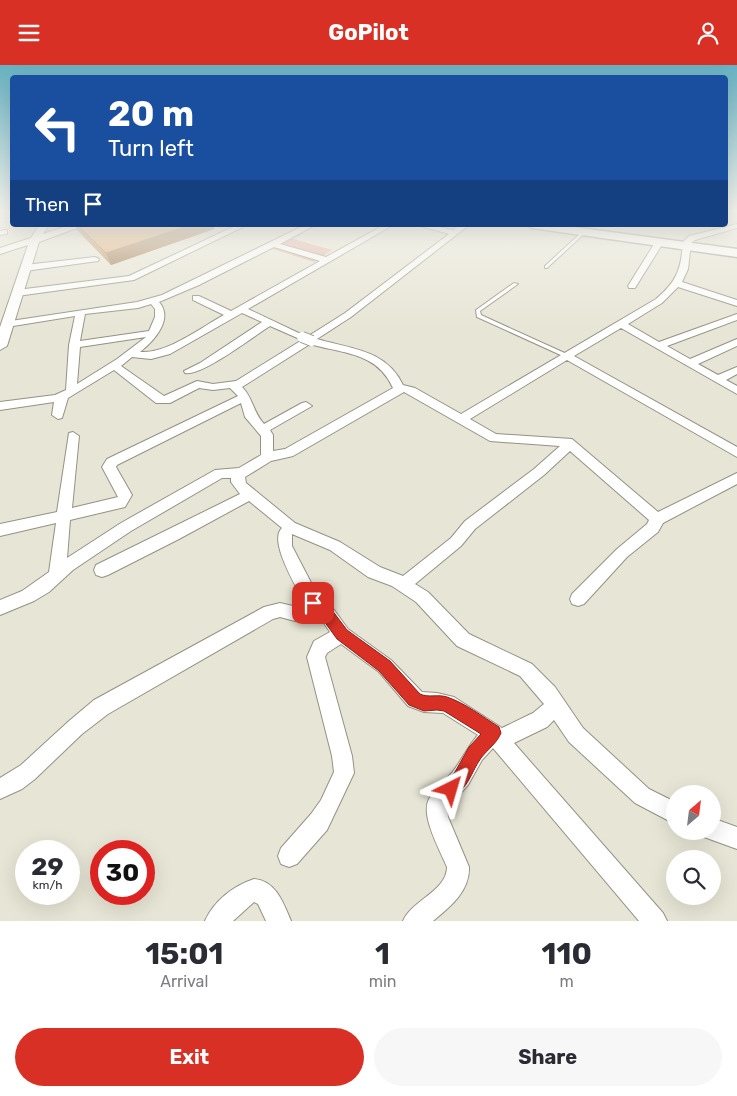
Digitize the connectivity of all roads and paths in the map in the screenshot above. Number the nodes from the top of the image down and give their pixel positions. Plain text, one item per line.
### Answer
1 (31, 251) edge
2 (188, 251) edge
3 (258, 251) edge
4 (294, 251) edge
5 (344, 251) edge
6 (431, 251) edge
7 (563, 251) edge
8 (654, 251) edge
9 (687, 251) edge
10 (720, 251) edge
11 (737, 253) edge
12 (96, 259) edge
13 (327, 261) junction
14 (546, 267) dead end
15 (25, 268) junction
16 (678, 283) junction
17 (516, 284) dead end
18 (632, 286) dead end
19 (17, 293) junction
20 (196, 298) dead end
21 (153, 301) junction
22 (737, 303) edge
23 (81, 312) junction
24 (237, 312) junction
25 (737, 317) edge
26 (5, 320) edge
27 (269, 322) junction
28 (621, 324) junction
29 (153, 333) junction
30 (737, 342) edge
31 (75, 345) junction
32 (0, 346) edge
33 (658, 346) junction
34 (131, 354) junction
35 (567, 356) junction
36 (690, 364) junction
37 (114, 366) junction
38 (737, 370) edge
39 (189, 371) dead end
40 (718, 380) junction
41 (236, 386) junction
42 (399, 389) junction
43 (737, 391) edge
44 (67, 394) junction
45 (245, 397) junction
46 (0, 406) edge
47 (306, 406) dead end
48 (58, 415) dead end
49 (461, 419) junction
50 (263, 429) junction
51 (73, 435) dead end
52 (570, 444) junction
53 (737, 453) edge
54 (266, 457) junction
55 (235, 473) junction
56 (737, 478) edge
57 (249, 495) junction
58 (64, 516) junction
59 (657, 519) junction
60 (0, 530) edge
61 (285, 533) dead end
62 (102, 570) dead end
63 (57, 574) junction
64 (404, 584) junction
65 (578, 599) dead end
66 (313, 603) junction
67 (0, 608) edge
68 (342, 635) junction
69 (556, 706) junction
70 (493, 733) junction
71 (0, 789) edge
72 (666, 809) edge
73 (721, 832) edge
74 (737, 838) edge
75 (289, 856) dead end
76 (217, 921) edge
77 (278, 921) edge
78 (415, 921) edge
79 (655, 921) edge

1 - 15 street
2 - 19 street
3 - 21 street
4 - 13 street
5 - 13 street
6 - 41 street
7 - 14 lane
8 - 18 street
9 - 16 street
10 - 11 main road
12 - 15 street
13 - 24 street
15 - 19 street
16 - 22 street
16 - 28 street
17 - 35 lane
19 - 26 street
20 - 24 street
21 - 23 street
21 - 29 street
23 - 26 street
23 - 31 street
24 - 27 street
24 - 34 street
25 - 33 street
26 - 32 street
27 - 39 street
27 - 42 street
28 - 33 street
28 - 35 street
29 - 31 street
29 - 34 street
30 - 36 street
31 - 44 street
33 - 36 street
34 - 37 street
35 - 49 street
35 - 53 street
36 - 40 street
37 - 41 street
37 - 44 street
38 - 40 street
40 - 43 street
41 - 45 street
42 - 49 street
42 - 54 street
44 - 46 street
44 - 48 street
45 - 50 street
45 - 58 street
47 - 50 street
49 - 52 street
50 - 54 street
51 - 58 street
52 - 59 street
52 - 64 street
54 - 55 street
55 - 57 street
55 - 63 street
56 - 59 street
57 - 62 street
57 - 64 street
58 - 60 street
58 - 63 street
59 - 65 street
61 - 66 street
63 - 67 street
64 - 69 street
66 - 68 street
66 - 71 street
68 - 70 street
68 - 75 street
69 - 70 street
69 - 72 street
70 - 78 street
70 - 79 street
73 - 74 street
76 - 77 street

